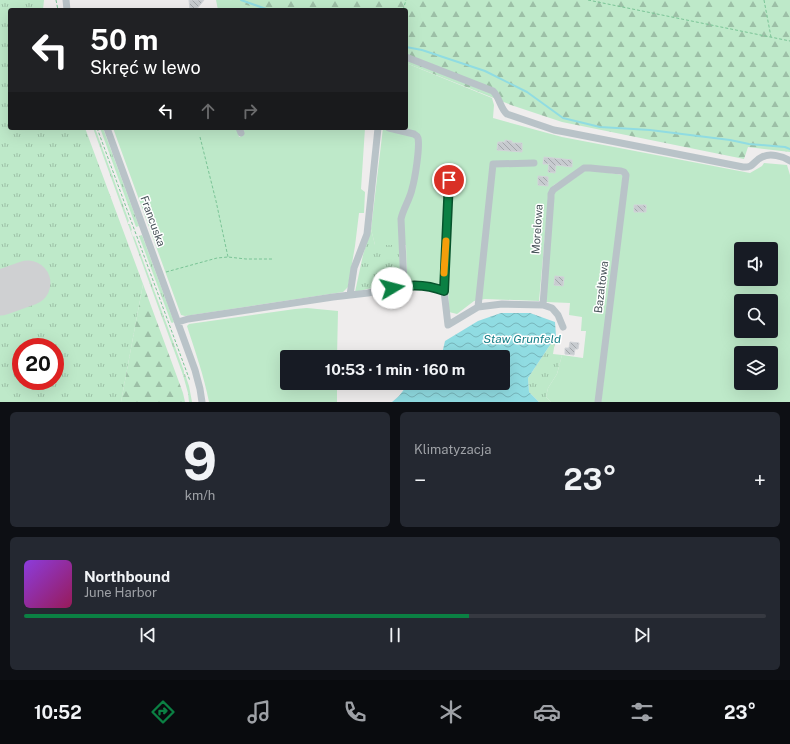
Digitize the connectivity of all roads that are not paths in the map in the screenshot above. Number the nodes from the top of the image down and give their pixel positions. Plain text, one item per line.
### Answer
1 (408, 58) edge
2 (108, 130) edge
3 (378, 130) edge
4 (397, 130) edge
5 (790, 161) edge
6 (534, 163) dead end
7 (626, 175) joint
8 (449, 180) dead end
9 (404, 285) junction
10 (444, 291) junction
11 (350, 295) junction
12 (543, 305) junction
13 (478, 306) junction
14 (178, 322) junction
15 (563, 327) dead end
16 (202, 402) edge
17 (598, 402) edge

1 - 5 street
2 - 14 street, Francuska
3 - 11 street
4 - 9 street
6 - 13 street
7 - 12 street, Morelowa
7 - 17 street, Bazaltowa
8 - 10 street
9 - 10 street
9 - 11 street
10 - 13 street
11 - 14 street
12 - 13 street
12 - 15 street
14 - 16 street, Francuska

